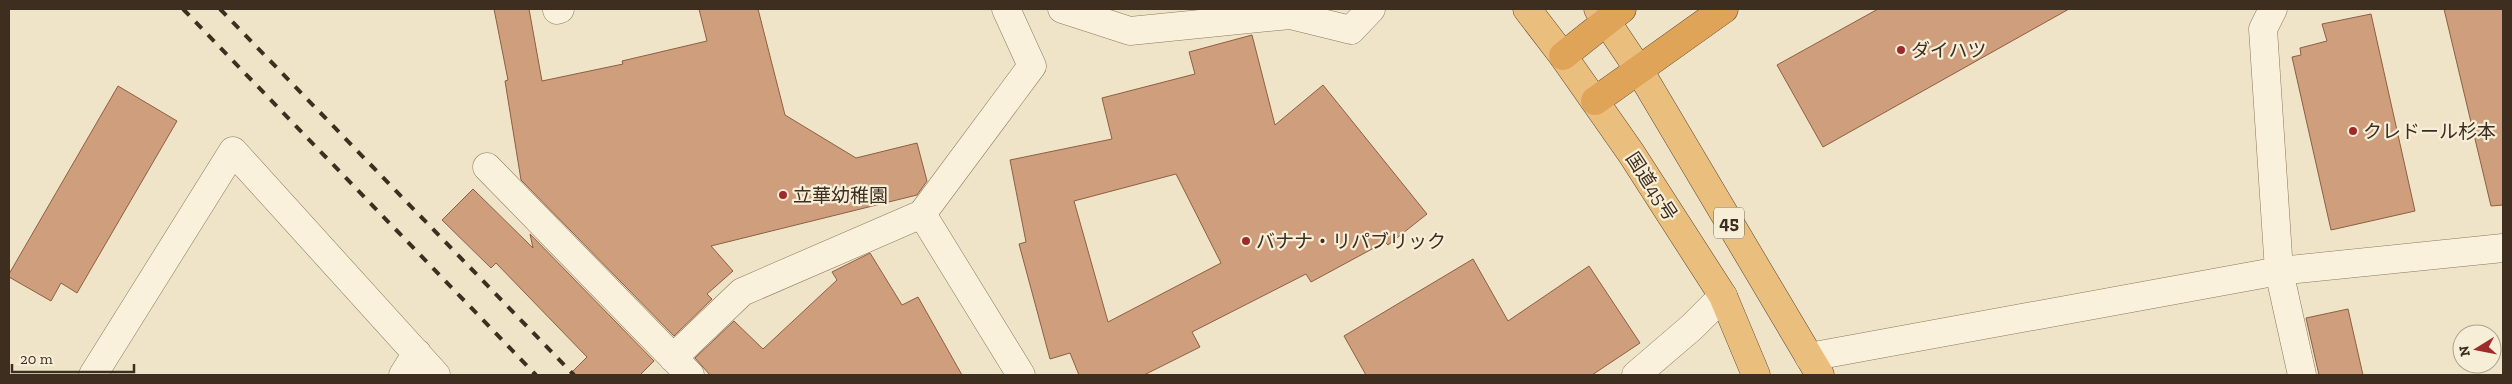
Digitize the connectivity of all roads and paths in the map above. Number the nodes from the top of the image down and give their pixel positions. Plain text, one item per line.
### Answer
1 (1006, 9) edge
2 (1062, 9) edge
3 (1371, 9) edge
4 (1527, 9) edge
5 (1724, 9) edge
6 (2273, 9) edge
7 (1609, 13) edge
8 (1563, 56) junction
9 (1639, 70) junction
10 (1595, 101) junction
11 (487, 167) dead end
12 (922, 214) junction
13 (2503, 248) edge
14 (2279, 270) junction
15 (1723, 296) junction
16 (417, 353) junction
17 (1815, 366) edge
18 (682, 367) edge
19 (93, 375) edge
20 (403, 375) edge
21 (436, 375) edge
22 (1021, 375) edge
23 (1636, 375) edge
24 (1756, 375) edge
25 (2302, 375) edge

1 - 12 street
2 - 3 street
4 - 8 highway, 国道45号 / 45
5 - 9 highway
6 - 14 street
7 - 8 highway
7 - 9 highway, 45
8 - 10 highway, 国道45号 / 45
9 - 10 highway
9 - 17 highway, 45
10 - 15 highway, 国道45号 / 45
11 - 18 street
12 - 18 street
12 - 22 street
13 - 14 street
14 - 17 street
14 - 25 street
15 - 23 street
15 - 24 highway, 国道45号 / 45
16 - 19 street
16 - 20 street
16 - 21 street

